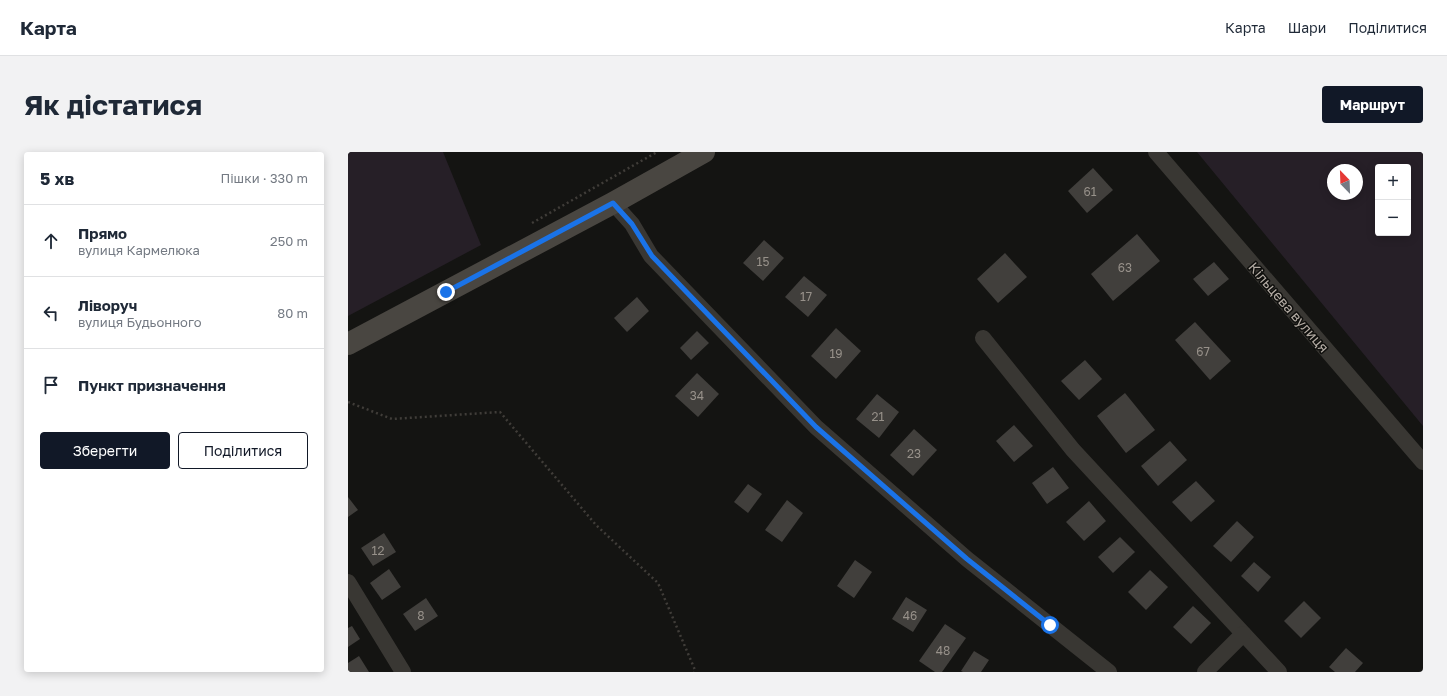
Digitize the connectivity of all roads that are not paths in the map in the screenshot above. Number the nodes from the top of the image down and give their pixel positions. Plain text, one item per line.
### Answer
1 (704, 152) edge
2 (1156, 152) edge
3 (613, 203) junction
4 (983, 338) dead end
5 (348, 344) edge
6 (1423, 462) edge
7 (348, 582) edge
8 (1243, 634) junction
9 (403, 672) edge
10 (1109, 672) edge
11 (1204, 672) edge
12 (1279, 672) edge

1 - 3 main road
2 - 6 street, Кільцева вулиця
3 - 5 main road
3 - 10 street
4 - 8 street
7 - 9 street
8 - 11 street
8 - 12 street

